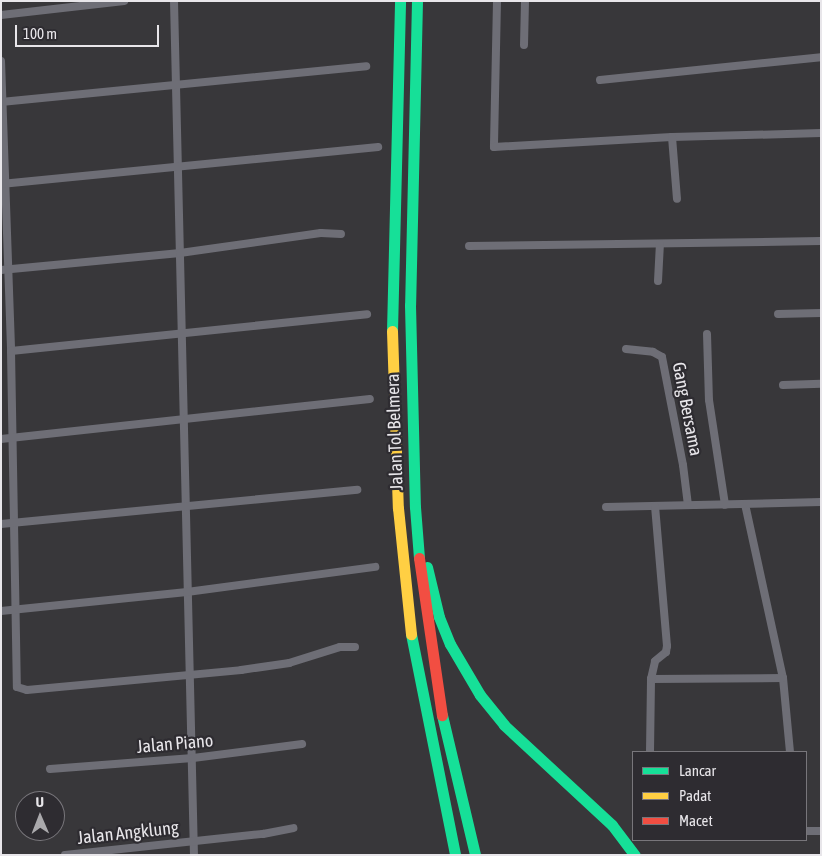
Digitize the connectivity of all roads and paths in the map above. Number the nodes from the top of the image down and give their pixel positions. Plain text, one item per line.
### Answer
1 (124, 1) edge
2 (174, 1) edge
3 (400, 1) edge
4 (417, 1) edge
5 (497, 1) edge
6 (526, 1) edge
7 (1, 15) edge
8 (524, 45) dead end
9 (821, 57) edge
10 (1, 61) edge
11 (366, 66) dead end
12 (600, 80) dead end
13 (175, 82) junction
14 (2, 102) edge
15 (821, 133) edge
16 (672, 137) junction
17 (378, 147) dead end
18 (178, 168) junction
19 (3, 183) edge
20 (677, 199) dead end
21 (341, 234) dead end
22 (821, 242) edge
23 (660, 244) junction
24 (469, 246) dead end
25 (180, 253) junction
26 (4, 269) edge
27 (658, 281) dead end
28 (821, 312) edge
29 (367, 314) dead end
30 (778, 314) dead end
31 (707, 334) dead end
32 (180, 336) junction
33 (626, 349) dead end
34 (11, 351) junction
35 (821, 384) edge
36 (783, 385) dead end
37 (370, 399) dead end
38 (184, 421) junction
39 (12, 438) junction
40 (1, 439) edge
41 (357, 490) dead end
42 (821, 502) edge
43 (725, 504) junction
44 (745, 504) junction
45 (688, 505) junction
46 (185, 506) junction
47 (416, 507) junction
48 (606, 507) dead end
49 (655, 507) junction
50 (14, 522) junction
51 (1, 524) edge
52 (375, 566) dead end
53 (187, 592) junction
54 (17, 610) junction
55 (1, 611) edge
56 (355, 647) dead end
57 (189, 674) junction
58 (783, 678) junction
59 (651, 679) junction
60 (302, 744) dead end
61 (650, 751) edge
62 (790, 751) edge
63 (194, 758) junction
64 (50, 769) dead end
65 (293, 828) dead end
66 (807, 831) edge
67 (821, 831) edge
68 (194, 842) junction
69 (65, 855) edge
70 (194, 855) edge
71 (454, 855) edge
72 (475, 855) edge
73 (635, 855) edge

1 - 7 street
2 - 13 street
3 - 71 highway, Jalan Tol Belmera
4 - 47 highway, Jalan Tol Belmera
5 - 16 street
6 - 8 street
9 - 12 street
10 - 14 street
11 - 13 street
13 - 14 street
13 - 18 street
14 - 19 street
15 - 16 street
16 - 20 street
17 - 18 street
18 - 19 street
18 - 25 street
19 - 26 street
21 - 25 street
22 - 23 street
23 - 24 street
23 - 27 street
25 - 26 street
25 - 32 street
26 - 34 street
28 - 30 street
29 - 32 street
31 - 43 street
32 - 34 street
32 - 38 street
33 - 45 street, Gang Bersama
34 - 39 street
35 - 36 street
37 - 38 street
38 - 39 street
38 - 46 street
39 - 40 street
39 - 50 street
41 - 46 street
42 - 44 street
43 - 44 street
43 - 45 street
44 - 58 street
45 - 49 street
46 - 50 street
46 - 53 street
47 - 72 highway, Jalan Tol Belmera
47 - 73 highway
48 - 49 street
49 - 59 street
50 - 51 street
50 - 54 street
52 - 53 street
53 - 54 street
53 - 57 street
54 - 55 street
54 - 57 street
56 - 57 street
57 - 63 street
58 - 59 street
58 - 62 street
59 - 61 street
60 - 63 street, Jalan Piano
63 - 64 street, Jalan Piano
63 - 68 street
65 - 68 street, Jalan Angklung
66 - 67 street
68 - 69 street, Jalan Angklung
68 - 70 street

